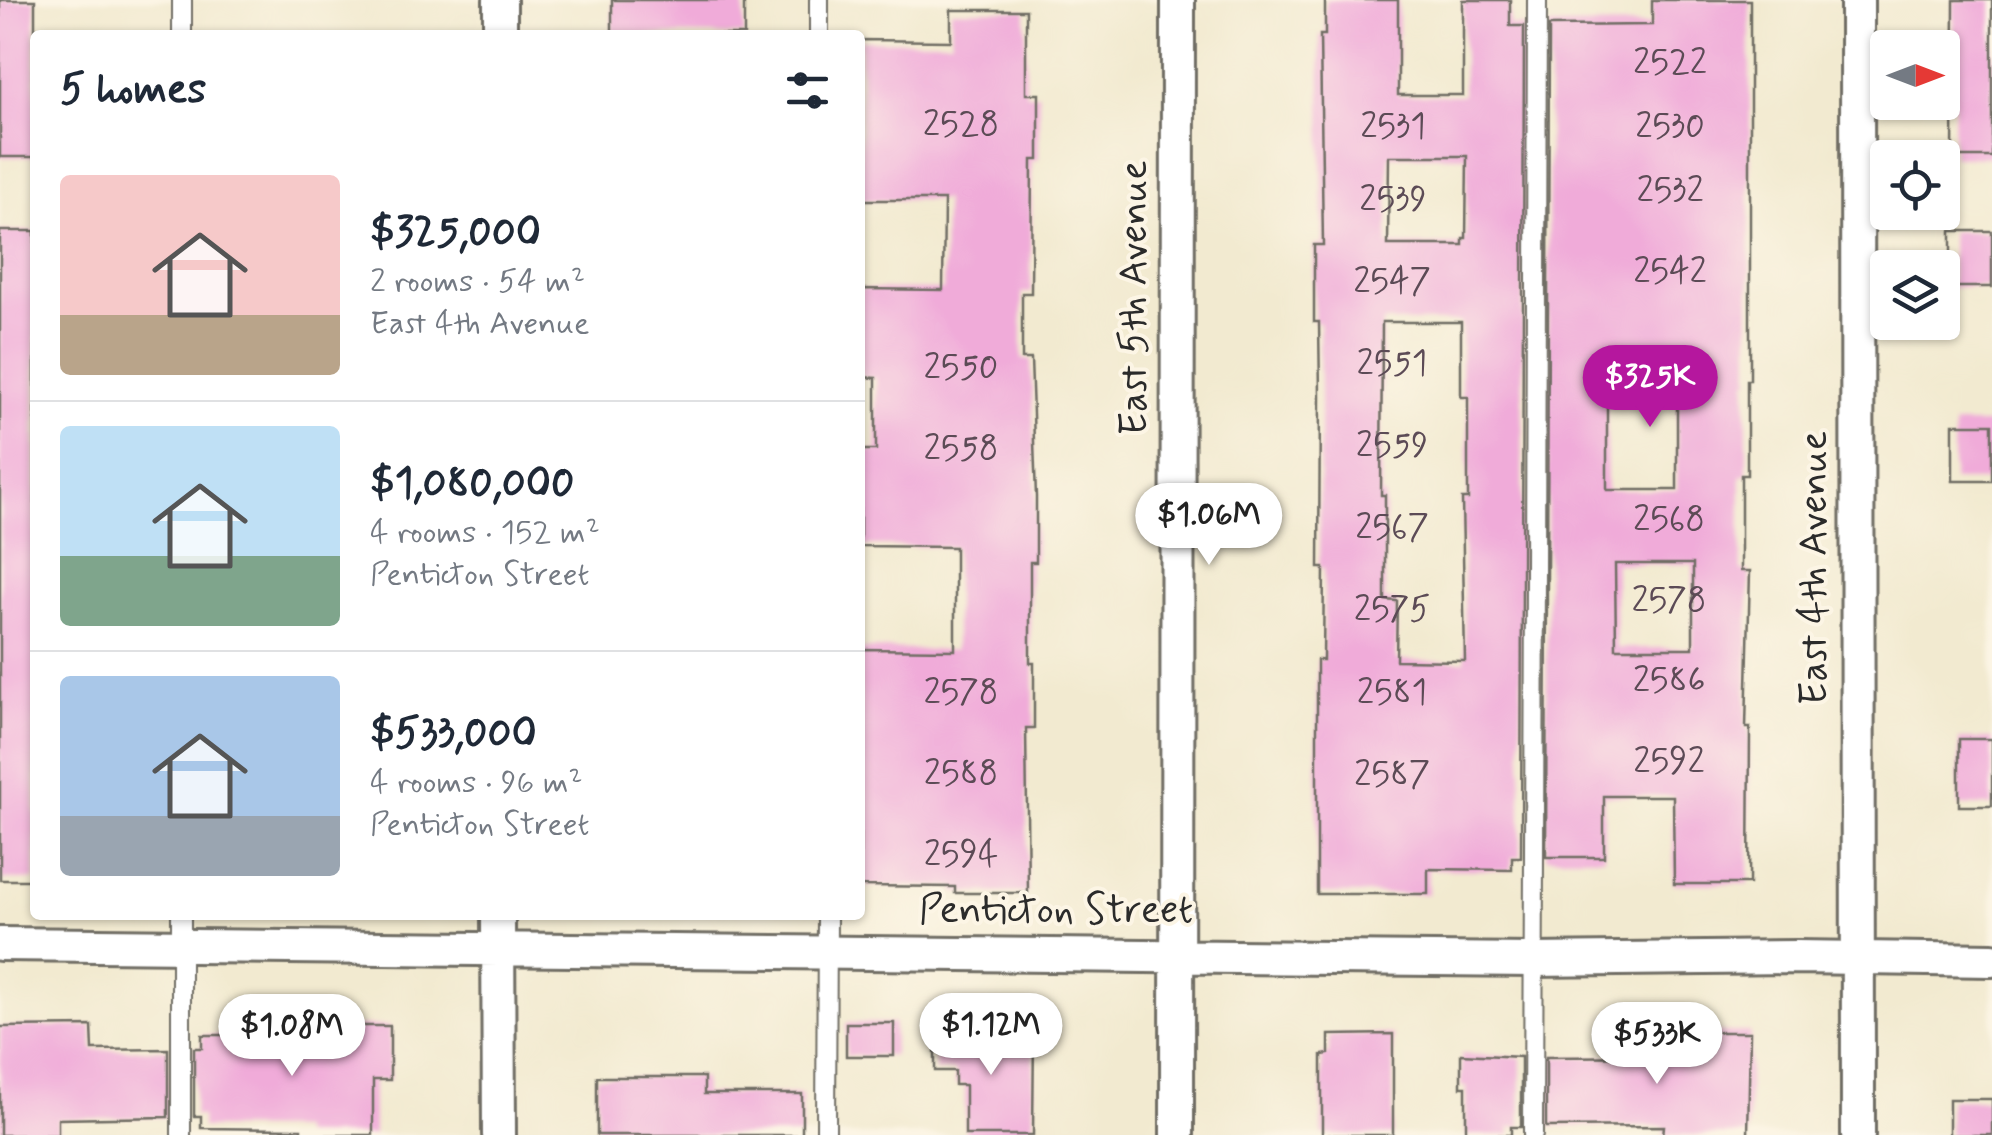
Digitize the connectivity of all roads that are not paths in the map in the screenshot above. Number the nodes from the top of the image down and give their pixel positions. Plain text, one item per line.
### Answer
1 (182, 0) edge
2 (500, 0) edge
3 (819, 0) edge
4 (1178, 0) edge
5 (1537, 0) edge
6 (1857, 0) edge
7 (182, 30) edge
8 (500, 30) edge
9 (819, 30) edge
10 (498, 920) edge
11 (827, 920) edge
12 (181, 931) edge
13 (0, 944) edge
14 (498, 951) junction
15 (827, 952) junction
16 (1178, 955) junction
17 (1858, 958) junction
18 (1533, 960) junction
19 (1992, 960) edge
20 (181, 1135) edge
21 (499, 1135) edge
22 (826, 1135) edge
23 (1177, 1135) edge
24 (1533, 1135) edge
25 (1858, 1135) edge

1 - 7 lane
2 - 8 street
3 - 9 lane
4 - 16 street, East 5th Avenue
5 - 18 lane
6 - 17 street, East 4th Avenue
10 - 14 street
11 - 15 lane
12 - 13 street, Penticton Street
12 - 14 street, Penticton Street
12 - 20 lane
14 - 15 street, Penticton Street
14 - 21 street
15 - 16 street, Penticton Street
15 - 22 lane
16 - 18 street, Penticton Street
16 - 23 street, East 5th Avenue
17 - 18 street, Penticton Street
17 - 19 street, Penticton Street
17 - 25 street, East 4th Avenue
18 - 24 lane

